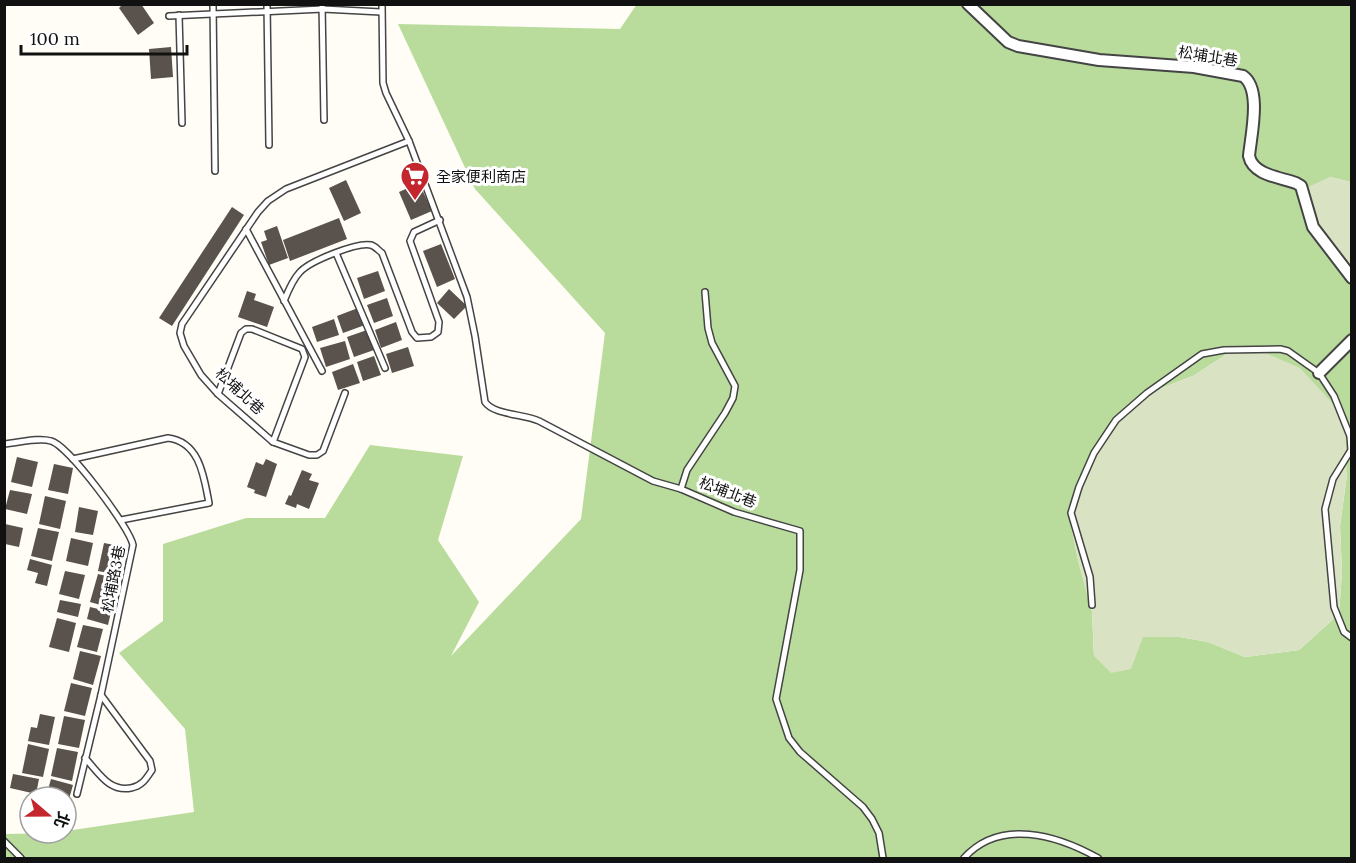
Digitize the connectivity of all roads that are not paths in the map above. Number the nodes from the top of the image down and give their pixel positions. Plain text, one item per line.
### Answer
1 (213, 4) edge
2 (267, 4) edge
3 (382, 4) edge
4 (968, 4) edge
5 (322, 7) edge
6 (267, 12) junction
7 (381, 12) junction
8 (213, 14) junction
9 (179, 15) junction
10 (169, 16) dead end
11 (324, 120) dead end
12 (182, 123) dead end
13 (409, 141) junction
14 (269, 145) dead end
15 (214, 171) dead end
16 (440, 220) junction
17 (246, 229) junction
18 (336, 253) junction
19 (1352, 278) edge
20 (705, 292) dead end
21 (284, 301) junction
22 (1352, 340) edge
23 (385, 368) dead end
24 (322, 371) dead end
25 (1319, 373) junction
26 (345, 393) dead end
27 (218, 394) junction
28 (273, 442) junction
29 (4, 444) edge
30 (73, 459) junction
31 (681, 489) junction
32 (121, 520) junction
33 (1092, 605) dead end
34 (1352, 638) edge
35 (101, 695) junction
36 (85, 758) junction
37 (78, 790) edge
38 (4, 841) edge
39 (21, 858) edge
40 (883, 858) edge
41 (964, 858) edge
42 (1098, 858) edge

1 - 8 lane
2 - 6 lane
3 - 7 lane, 松埔北巷
4 - 19 street, 松埔北巷
5 - 6 lane
5 - 7 lane
5 - 11 lane
6 - 8 lane
6 - 14 lane
7 - 13 lane, 松埔北巷
8 - 9 lane
8 - 15 lane
9 - 10 lane
9 - 12 lane
13 - 16 lane, 松埔北巷
13 - 17 lane, 松埔北巷
16 - 18 lane
16 - 31 lane, 松埔北巷
17 - 21 lane
17 - 27 lane, 松埔北巷
18 - 21 lane
18 - 23 lane
20 - 31 lane
21 - 24 lane
22 - 25 street
25 - 33 lane
25 - 34 lane
26 - 28 lane, 松埔北巷
27 - 28 lane, 松埔北巷
27 - 28 lane
29 - 30 lane, 松埔路3巷
30 - 32 lane, 松埔路3巷
30 - 32 lane
31 - 40 lane, 松埔北巷
32 - 35 lane, 松埔路3巷
35 - 36 lane, 松埔路3巷
35 - 36 lane
36 - 37 lane, 松埔路3巷
38 - 39 lane
41 - 42 lane

